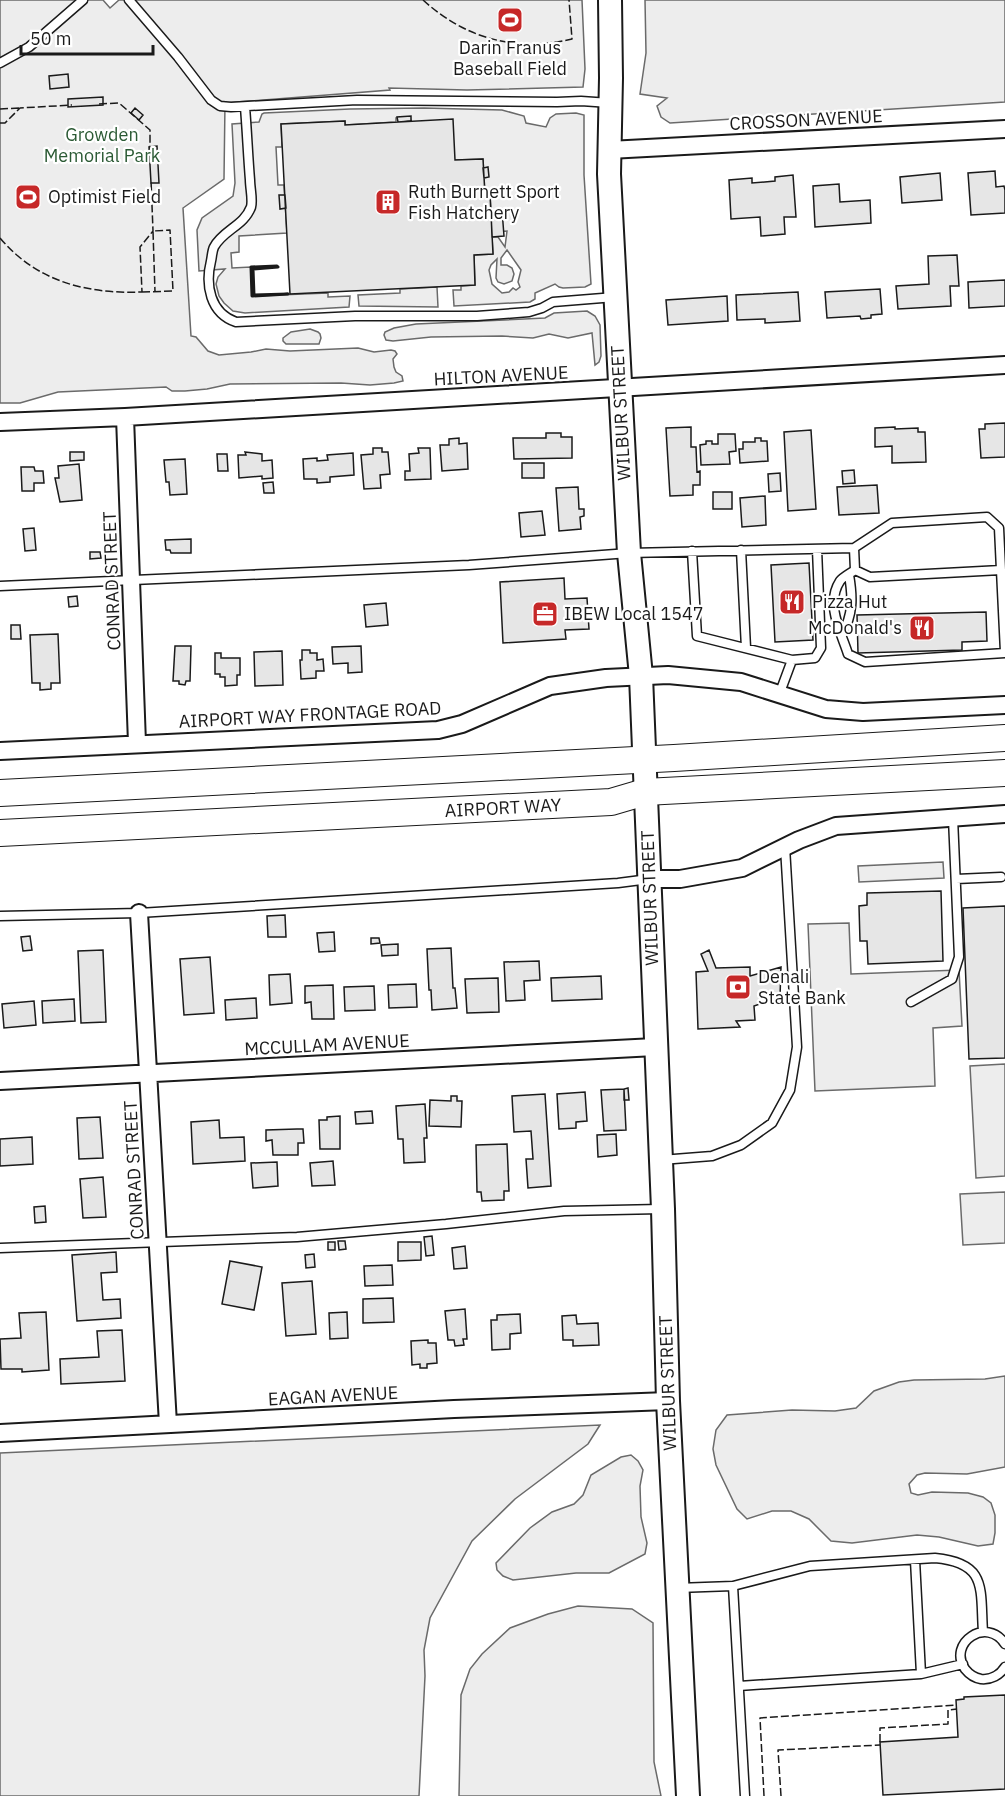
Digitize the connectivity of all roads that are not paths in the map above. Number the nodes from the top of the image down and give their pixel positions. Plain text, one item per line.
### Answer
1 (83, 0) edge
2 (129, 0) edge
3 (610, 0) edge
4 (0, 63) edge
5 (610, 103) junction
6 (245, 107) junction
7 (1005, 129) edge
8 (609, 150) junction
9 (616, 297) junction
10 (1005, 366) edge
11 (620, 388) junction
12 (125, 417) junction
13 (0, 422) edge
14 (854, 548) junction
15 (817, 549) junction
16 (741, 550) junction
17 (692, 551) junction
18 (629, 553) junction
19 (1001, 570) junction
20 (852, 572) junction
21 (132, 579) junction
22 (0, 586) edge
23 (842, 635) junction
24 (746, 648) junction
25 (1005, 653) edge
26 (792, 660) junction
27 (640, 676) junction
28 (779, 694) junction
29 (1005, 705) edge
30 (1005, 738) edge
31 (137, 743) junction
32 (0, 751) edge
33 (645, 759) junction
34 (1005, 773) edge
35 (645, 792) junction
36 (0, 793) edge
37 (1005, 814) edge
38 (953, 818) junction
39 (0, 832) edge
40 (785, 847) junction
41 (1001, 877) dead end
42 (650, 879) junction
43 (956, 879) junction
44 (139, 913) junction
45 (0, 916) edge
46 (910, 1002) dead end
47 (655, 1047) junction
48 (148, 1074) junction
49 (0, 1081) edge
50 (661, 1160) junction
51 (663, 1209) junction
52 (158, 1241) junction
53 (0, 1248) edge
54 (668, 1401) junction
55 (168, 1424) junction
56 (0, 1433) edge
57 (915, 1560) junction
58 (733, 1586) junction
59 (677, 1588) junction
60 (983, 1632) junction
61 (1005, 1644) edge
62 (963, 1665) junction
63 (1005, 1667) edge
64 (921, 1674) junction
65 (739, 1686) junction
66 (688, 1796) edge
67 (745, 1796) edge

1 - 4 lane
2 - 6 lane
3 - 5 street, WILBUR STREET
5 - 6 lane
5 - 8 street, WILBUR STREET
6 - 9 lane
7 - 8 street, CROSSON AVENUE
8 - 9 street, WILBUR STREET
9 - 11 street, WILBUR STREET
10 - 11 street, HILTON AVENUE
11 - 12 street, HILTON AVENUE
11 - 18 street, WILBUR STREET
12 - 13 street, HILTON AVENUE
12 - 21 street, CONRAD STREET
14 - 15 lane
14 - 19 lane
14 - 20 lane
15 - 16 lane
15 - 26 lane
16 - 17 lane
16 - 24 lane
17 - 18 lane
17 - 24 lane
18 - 21 lane
18 - 27 street, WILBUR STREET
19 - 20 lane
19 - 25 lane
20 - 23 lane
20 - 23 lane
21 - 22 lane
21 - 31 street, CONRAD STREET
23 - 25 lane
24 - 26 lane
26 - 28 lane
27 - 28 street, AIRPORT WAY FRONTAGE ROAD
27 - 31 street, AIRPORT WAY FRONTAGE ROAD
27 - 33 street, WILBUR STREET
28 - 29 street, AIRPORT WAY FRONTAGE ROAD
30 - 33 main road
31 - 32 street, AIRPORT WAY FRONTAGE ROAD
33 - 35 street, WILBUR STREET
33 - 36 main road
34 - 35 main road, AIRPORT WAY
35 - 39 main road, AIRPORT WAY
35 - 42 street, WILBUR STREET
37 - 38 street
38 - 40 street
38 - 43 lane
40 - 42 street
40 - 50 lane
41 - 43 lane
42 - 44 lane
42 - 47 street, WILBUR STREET
43 - 46 lane
44 - 45 lane
44 - 48 street, CONRAD STREET
47 - 48 street, MCCULLAM AVENUE
47 - 50 street, WILBUR STREET
48 - 49 street, MCCULLAM AVENUE
48 - 52 street, CONRAD STREET
50 - 51 street, WILBUR STREET
51 - 52 lane
51 - 54 street, WILBUR STREET
52 - 53 lane
52 - 55 street, CONRAD STREET
54 - 55 street, EAGAN AVENUE
54 - 59 street, WILBUR STREET
55 - 56 street, EAGAN AVENUE
57 - 58 lane
57 - 60 lane
57 - 64 lane
58 - 59 lane
58 - 65 lane
59 - 66 street, WILBUR STREET
60 - 61 lane
60 - 62 lane
62 - 63 lane
62 - 64 lane
64 - 65 lane
65 - 67 lane

